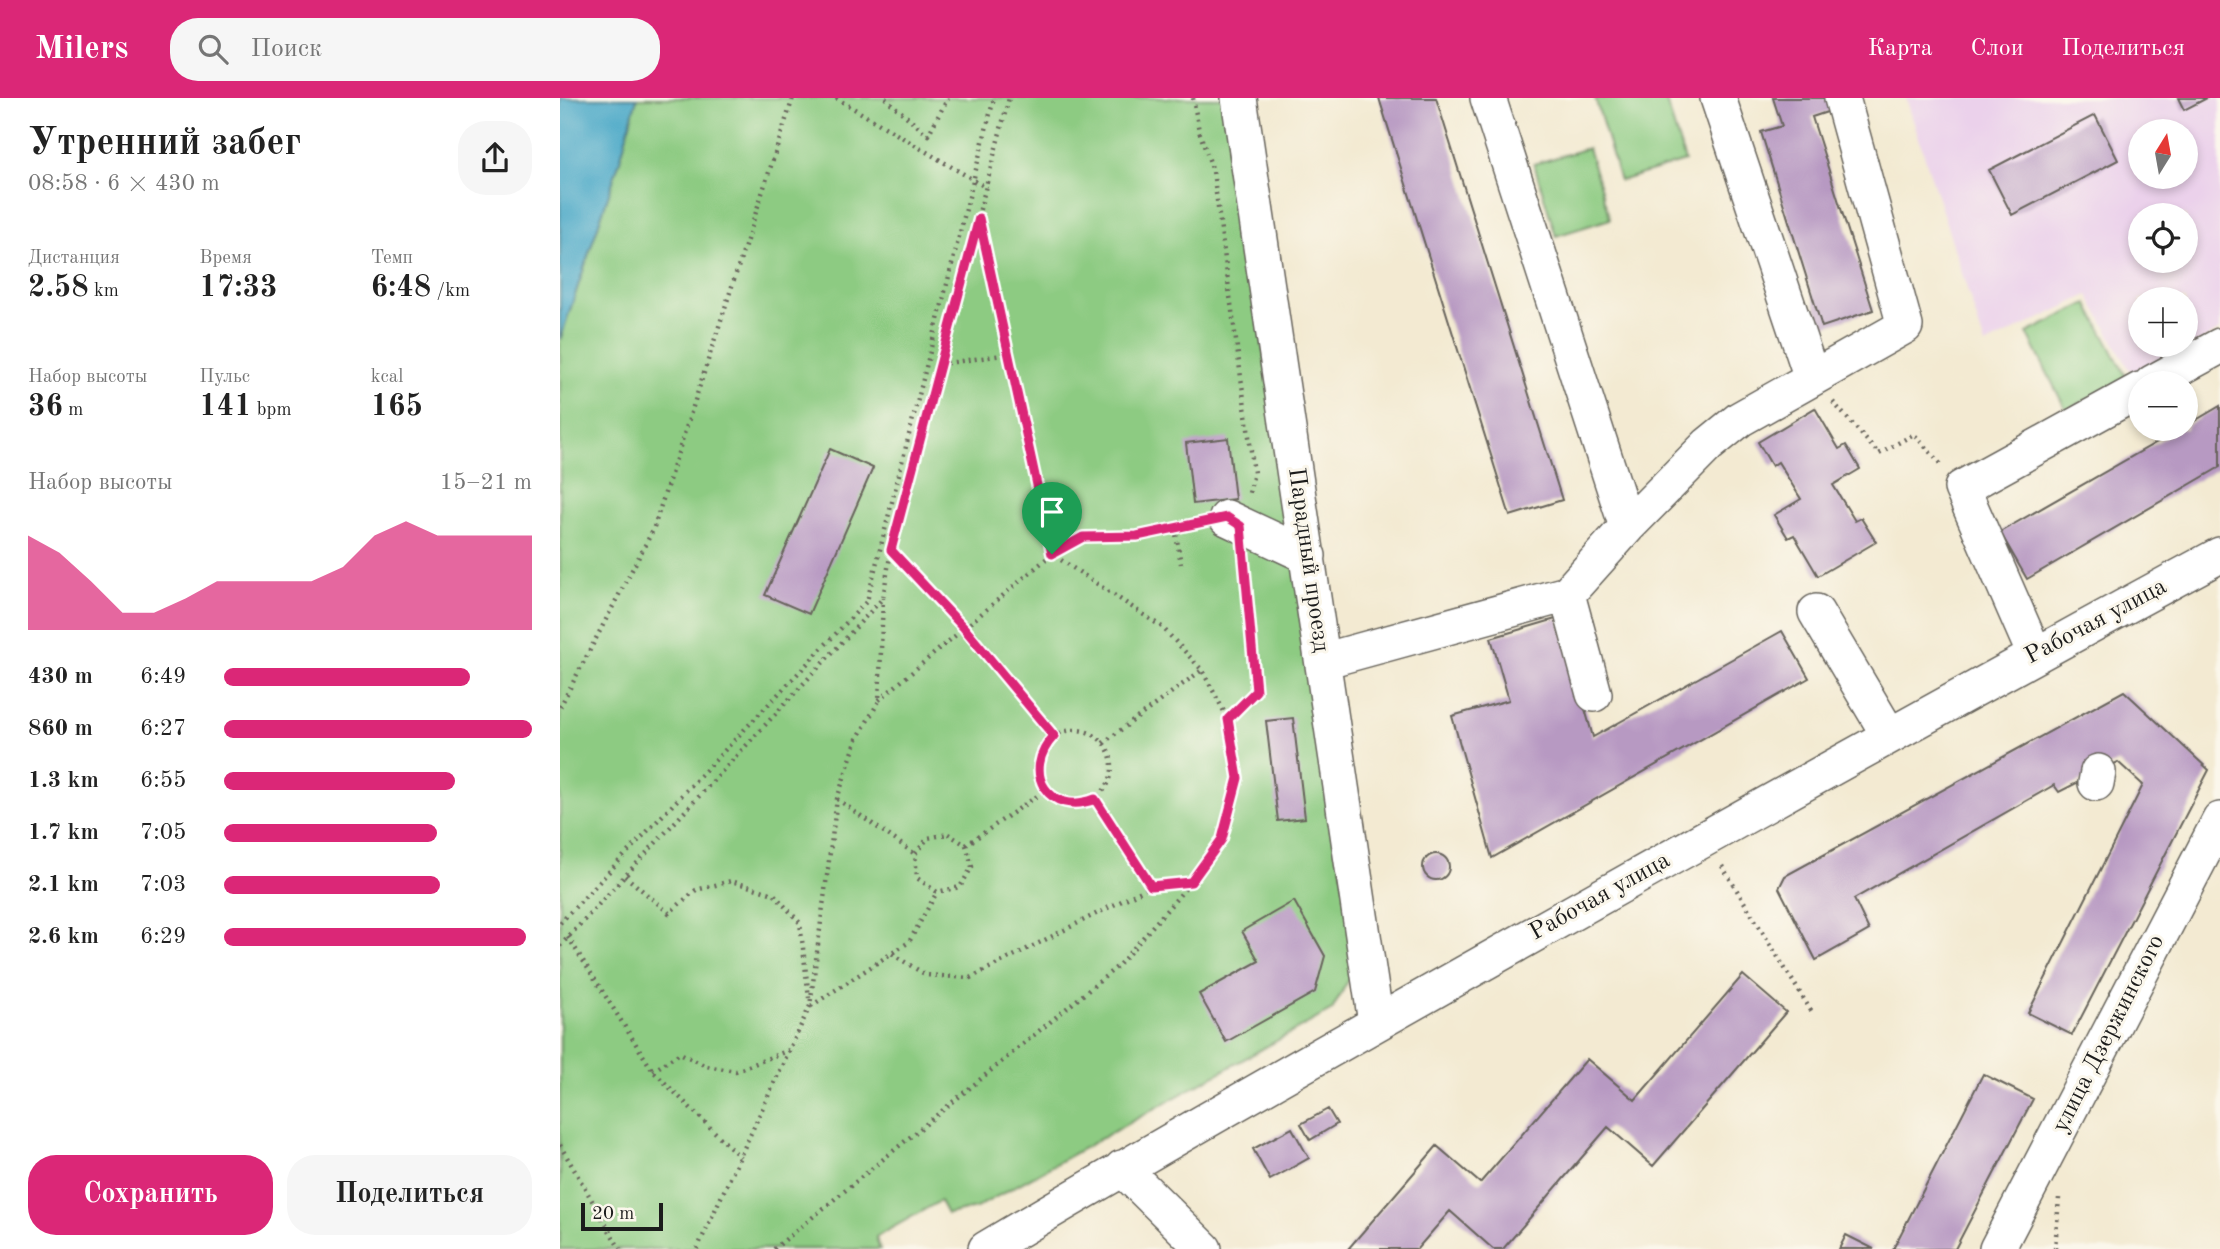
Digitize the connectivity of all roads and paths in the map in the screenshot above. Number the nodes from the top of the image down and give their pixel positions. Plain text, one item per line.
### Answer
1 (793, 98) edge
2 (836, 98) edge
3 (885, 98) edge
4 (948, 98) edge
5 (994, 98) edge
6 (1009, 98) edge
7 (1193, 98) edge
8 (1239, 98) edge
9 (1488, 98) edge
10 (1718, 98) edge
11 (1842, 98) edge
12 (973, 180) junction
13 (986, 188) junction
14 (979, 218) junction
15 (2220, 345) edge
16 (1009, 354) junction
17 (940, 364) junction
18 (2173, 371) edge
19 (1812, 378) junction
20 (2128, 397) edge
21 (1962, 488) junction
22 (1234, 522) junction
23 (1627, 527) junction
24 (1175, 528) junction
25 (891, 550) junction
26 (1052, 554) junction
27 (2220, 555) edge
28 (1308, 556) junction
29 (1181, 564) dead end
30 (1567, 594) junction
31 (883, 598) junction
32 (1816, 612) dead end
33 (964, 628) junction
34 (2035, 655) junction
35 (1323, 661) junction
36 (1202, 670) junction
37 (1594, 694) dead end
38 (879, 701) junction
39 (560, 707) edge
40 (1228, 719) junction
41 (1889, 735) junction
42 (1054, 736) junction
43 (1102, 743) junction
44 (1046, 790) junction
45 (837, 799) junction
46 (1095, 799) junction
47 (2220, 820) edge
48 (966, 845) junction
49 (915, 854) junction
50 (1722, 866) dead end
51 (625, 876) junction
52 (1191, 882) junction
53 (1151, 886) junction
54 (937, 892) junction
55 (560, 923) edge
56 (568, 937) junction
57 (560, 946) edge
58 (892, 954) junction
59 (810, 1006) junction
60 (1813, 1014) dead end
61 (1376, 1023) junction
62 (790, 1050) junction
63 (653, 1071) junction
64 (560, 1145) edge
65 (740, 1157) junction
66 (1122, 1168) junction
67 (620, 1249) edge
68 (697, 1249) edge
69 (774, 1249) edge
70 (986, 1249) edge
71 (1204, 1249) edge
72 (1997, 1249) edge

1 - 39 path
2 - 12 path
3 - 4 path
5 - 12 path
6 - 13 path
7 - 22 path
8 - 28 street, Парадный проезд
9 - 23 street
10 - 19 street
11 - 19 street
12 - 13 path
12 - 55 path
13 - 14 path
14 - 16 path
14 - 17 path
15 - 18 street
16 - 17 path
16 - 26 path
17 - 25 path
19 - 21 path
19 - 23 street
20 - 21 street
21 - 34 street
22 - 24 path
22 - 28 street
22 - 40 path
23 - 30 street
24 - 26 path
24 - 29 path
25 - 31 path
25 - 33 path
26 - 33 path
26 - 36 path
27 - 34 street, Рабочая улица
28 - 35 street, Парадный проезд
30 - 35 street
30 - 37 street
31 - 38 path
31 - 51 path
32 - 41 street
33 - 38 path
33 - 42 path
34 - 41 street, Рабочая улица
35 - 61 street, Парадный проезд
36 - 40 path
36 - 43 path
38 - 45 path
40 - 52 path
41 - 61 street, Рабочая улица
42 - 43 path
42 - 44 path
43 - 46 path
44 - 46 path
44 - 48 path
45 - 49 path
45 - 59 path
46 - 53 path
47 - 72 street, улица Дзержинского
48 - 49 path
48 - 54 path
49 - 54 path
50 - 60 path
51 - 56 path
51 - 59 path
52 - 53 path
52 - 69 path
53 - 58 path
54 - 58 path
56 - 57 path
56 - 63 path
58 - 59 path
59 - 62 path
61 - 66 street, Рабочая улица
62 - 63 path
62 - 65 path
63 - 65 path
64 - 67 path
65 - 68 path
66 - 70 street, Рабочая улица
66 - 71 street

